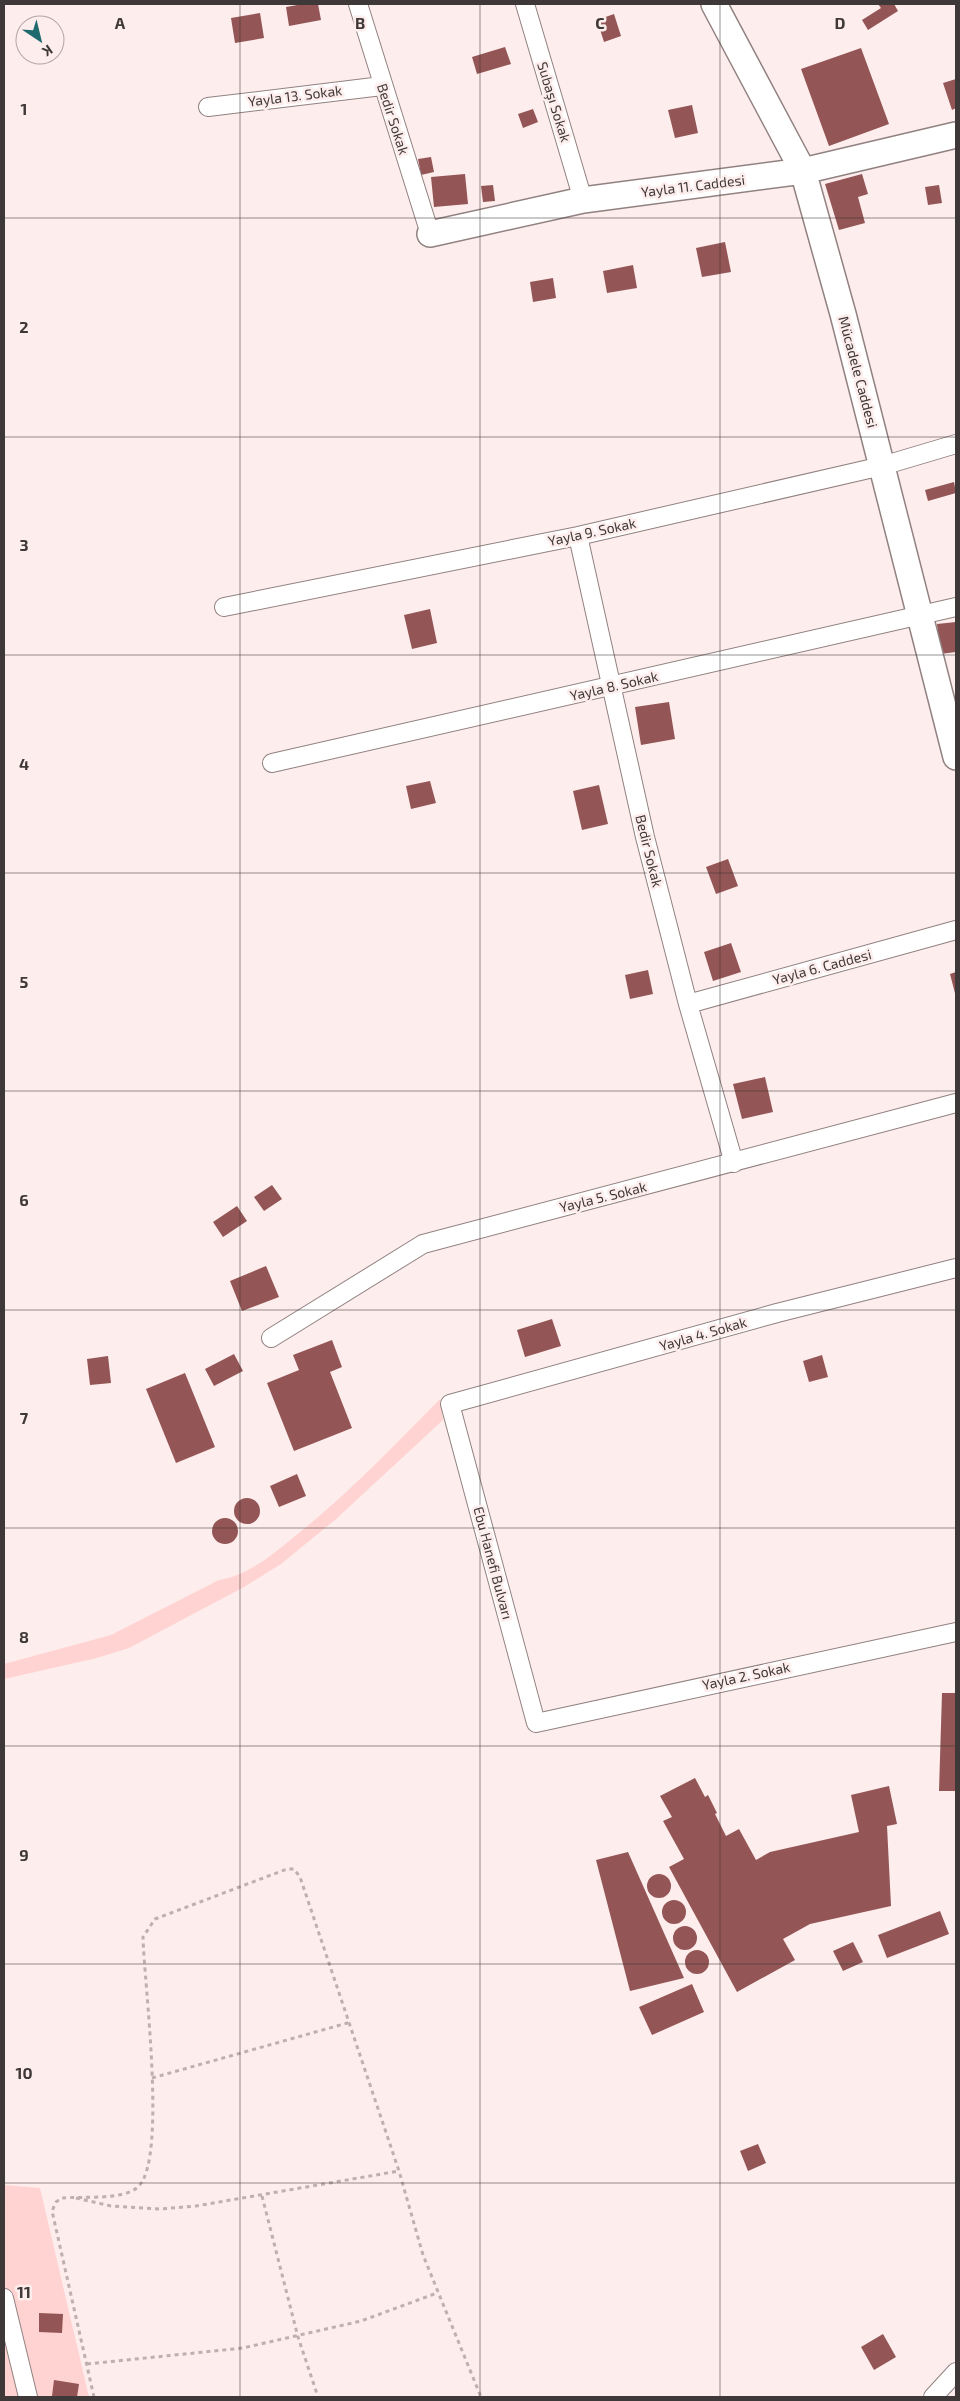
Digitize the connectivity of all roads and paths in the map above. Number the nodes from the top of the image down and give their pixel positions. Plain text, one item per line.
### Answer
1 (358, 4) edge
2 (525, 4) edge
3 (714, 4) edge
4 (382, 86) junction
5 (208, 107) dead end
6 (956, 135) edge
7 (803, 172) junction
8 (583, 200) junction
9 (430, 234) joint
10 (956, 444) edge
11 (882, 466) junction
12 (578, 536) junction
13 (224, 607) dead end
14 (956, 607) edge
15 (921, 615) junction
16 (613, 686) junction
17 (956, 757) edge
18 (272, 763) dead end
19 (956, 930) edge
20 (688, 1004) junction
21 (956, 1103) edge
22 (734, 1163) junction
23 (956, 1268) edge
24 (270, 1338) dead end
25 (450, 1404) joint
26 (956, 1632) edge
27 (536, 1723) joint
28 (351, 2022) junction
29 (152, 2078) junction
30 (399, 2171) junction
31 (262, 2196) junction
32 (71, 2197) junction
33 (437, 2293) junction
34 (4, 2298) edge
35 (298, 2337) junction
36 (86, 2364) junction
37 (956, 2372) edge
38 (28, 2397) edge
39 (94, 2397) edge
40 (318, 2397) edge
41 (481, 2397) edge
42 (933, 2397) edge

1 - 4 street, Bedir Sokak
2 - 8 street, Subaşı Sokak
3 - 7 street, Mücadele Caddesi
4 - 5 street, Yayla 13. Sokak
4 - 9 street, Bedir Sokak
6 - 7 street, Yayla 11. Caddesi
7 - 8 street, Yayla 11. Caddesi
7 - 11 street, Mücadele Caddesi
8 - 9 street, Yayla 11. Caddesi
10 - 11 street, Yayla 9. Sokak
11 - 12 street, Yayla 9. Sokak
11 - 15 street, Mücadele Caddesi
12 - 13 street, Yayla 9. Sokak
12 - 16 street, Bedir Sokak
14 - 15 street, Yayla 8. Sokak
15 - 16 street, Yayla 8. Sokak
15 - 17 street, Mücadele Caddesi
16 - 18 street, Yayla 8. Sokak
16 - 20 street, Bedir Sokak
19 - 20 street, Yayla 6. Caddesi
20 - 22 street, Bedir Sokak
21 - 22 street, Yayla 5. Sokak
22 - 24 street, Yayla 5. Sokak
23 - 25 street, Yayla 4. Sokak
25 - 27 street, Ebu Hanefi Bulvarı
26 - 27 street, Yayla 2. Sokak
28 - 29 path
28 - 29 path
28 - 30 path
29 - 32 path
30 - 31 path
30 - 33 path
31 - 32 path
31 - 35 path
32 - 36 path
33 - 35 path
33 - 41 path
34 - 38 street
35 - 36 path
35 - 40 path
36 - 39 path
37 - 42 street

